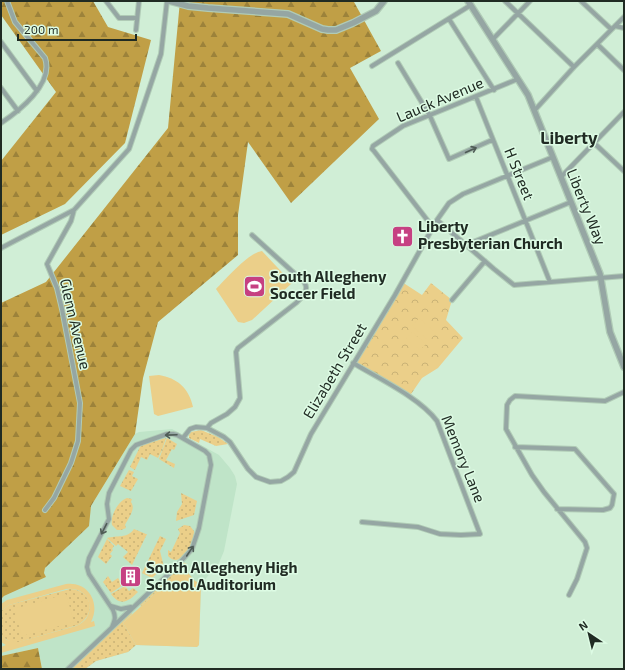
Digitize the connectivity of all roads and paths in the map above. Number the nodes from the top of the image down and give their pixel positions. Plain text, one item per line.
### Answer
1 (7, 1) edge
2 (106, 1) edge
3 (139, 1) edge
4 (171, 1) edge
5 (384, 1) edge
6 (505, 1) edge
7 (530, 1) edge
8 (580, 1) edge
9 (470, 3) edge
10 (518, 14) junction
11 (624, 17) edge
12 (137, 18) junction
13 (449, 19) junction
14 (615, 26) junction
15 (624, 28) edge
16 (611, 29) junction
17 (136, 30) dead end
18 (493, 39) junction
19 (1, 42) edge
20 (597, 44) junction
21 (398, 63) dead end
22 (372, 66) dead end
23 (574, 67) junction
24 (624, 70) edge
25 (518, 79) junction
26 (1, 88) edge
27 (494, 90) junction
28 (37, 91) junction
29 (476, 97) junction
30 (534, 111) junction
31 (18, 112) junction
32 (624, 112) edge
33 (430, 116) junction
34 (1, 123) edge
35 (492, 140) junction
36 (594, 143) junction
37 (553, 157) junction
38 (624, 171) edge
39 (507, 175) junction
40 (561, 177) junction
41 (571, 202) junction
42 (74, 210) junction
43 (437, 220) junction
44 (525, 220) junction
45 (434, 226) junction
46 (252, 235) dead end
47 (466, 245) junction
48 (1, 248) edge
49 (485, 261) junction
50 (624, 276) edge
51 (600, 278) junction
52 (550, 282) junction
53 (452, 300) dead end
54 (353, 363) junction
55 (624, 368) edge
56 (624, 392) edge
57 (207, 428) junction
58 (183, 438) junction
59 (515, 447) junction
60 (557, 509) junction
61 (44, 510) dead end
62 (362, 522) dead end
63 (569, 595) dead end
64 (110, 606) junction
65 (133, 607) junction
66 (112, 627) junction
67 (68, 669) edge

1 - 28 street
2 - 12 street
3 - 12 street
4 - 5 street
4 - 42 street, Glenn Avenue
6 - 10 street
7 - 10 street
8 - 16 street
9 - 13 street
9 - 18 street, Liberty Way
10 - 18 street
10 - 23 street
11 - 14 street
12 - 17 street
13 - 22 street
13 - 27 street
14 - 15 street
14 - 16 street
16 - 20 street
18 - 25 street, Liberty Way
19 - 28 street
20 - 23 street
20 - 24 street
21 - 33 street
23 - 30 street
25 - 27 street, Lauck Avenue
25 - 30 street, Liberty Way
26 - 31 street
27 - 29 street, Lauck Avenue
28 - 31 street
29 - 33 street, Lauck Avenue
29 - 35 street, H Street
30 - 37 street, Liberty Way
31 - 34 street
32 - 36 street
33 -> 35 street
33 - 45 street, Lauck Avenue
35 - 39 street, H Street
36 - 38 street
36 - 40 street
37 - 39 street, Elizabeth Street
37 - 40 street, Liberty Way
39 - 43 street, Elizabeth Street
39 - 44 street, H Street
40 - 41 street, Liberty Way
41 - 44 street
41 - 51 street, Liberty Way
42 - 48 street
42 - 61 street, Glenn Avenue
43 - 45 street, Elizabeth Street
43 - 47 street
44 - 47 street
44 - 52 street, H Street
45 - 54 street, Elizabeth Street
46 - 57 street
47 - 49 street
49 - 52 street
49 - 53 street
50 - 51 street
51 - 52 street
51 - 55 street, Liberty Way
54 - 57 street, Elizabeth Street
54 - 62 street, Memory Lane
56 - 59 street
57 - 58 street
58 -> 64 street
65 -> 58 street
59 - 60 street
59 - 60 street
60 - 63 street
64 - 65 street
64 - 66 street
65 - 66 street
66 - 67 street

